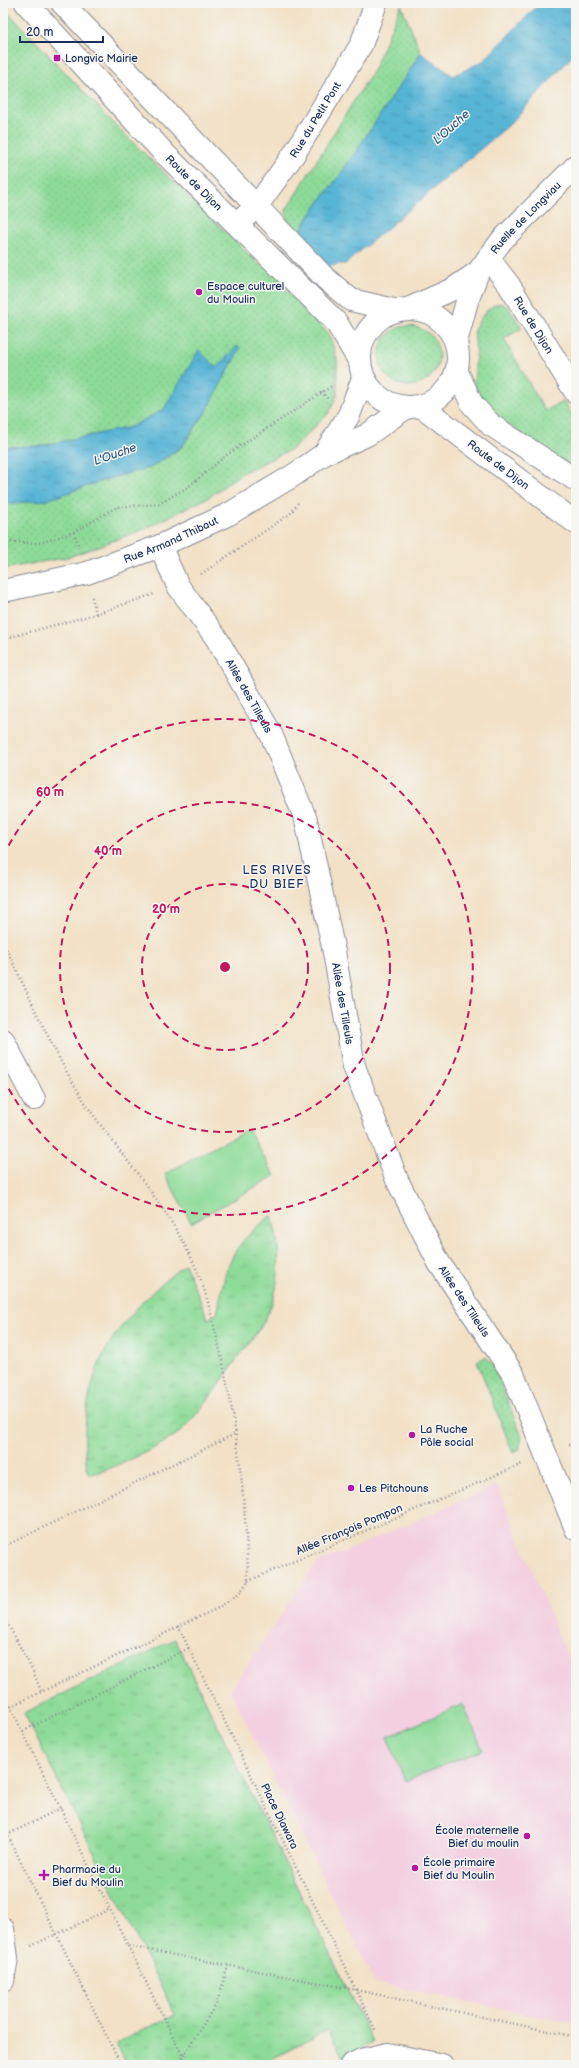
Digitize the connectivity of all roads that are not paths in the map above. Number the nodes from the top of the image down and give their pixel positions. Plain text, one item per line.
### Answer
1 (26, 3) edge
2 (62, 3) edge
3 (376, 3) edge
4 (576, 166) edge
5 (256, 207) junction
6 (236, 224) junction
7 (483, 265) junction
8 (402, 309) junction
9 (456, 342) junction
10 (361, 370) junction
11 (457, 372) junction
12 (576, 393) edge
13 (414, 407) junction
14 (324, 454) junction
15 (576, 480) edge
16 (576, 523) edge
17 (160, 546) junction
18 (3, 591) edge
19 (3, 1040) edge
20 (34, 1099) dead end
21 (576, 1529) edge
22 (3, 1929) edge
23 (3, 1982) edge
24 (351, 2065) edge
25 (442, 2065) edge

1 - 6 street, Route de Dijon
2 - 5 street
3 - 5 street, Rue du Petit Pont
4 - 7 street, Ruelle de Longviau
5 - 6 street, Rue du Petit Pont
5 - 8 street
6 - 10 street, Route de Dijon
7 - 8 street, Ruelle de Longviau
7 - 9 street, Ruelle de Longviau
7 - 12 street, Rue de Dijon
8 - 9 street
8 - 10 street
9 - 11 street
10 - 13 street
10 - 14 street, Rue Armand Thibaut
11 - 13 street
11 - 15 street
13 - 14 street, Rue Armand Thibaut
13 - 16 street, Route de Dijon
14 - 17 street, Rue Armand Thibaut
17 - 18 street, Rue Armand Thibaut
17 - 21 street, Allée des Tilleuls
19 - 20 street
22 - 23 street
24 - 25 street

